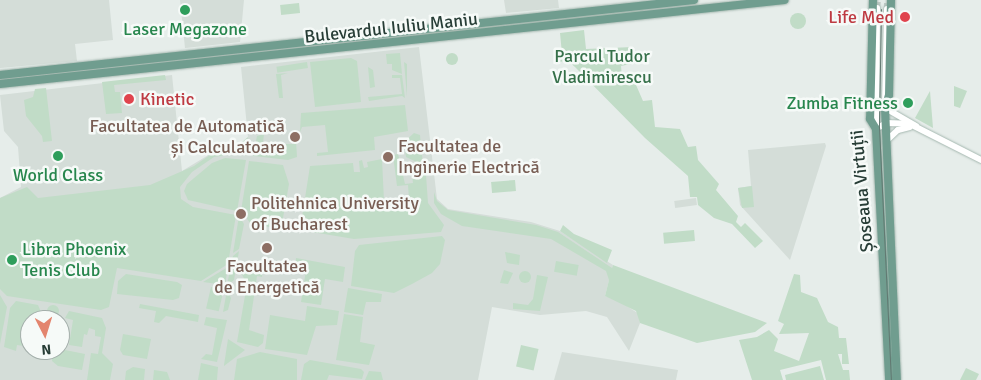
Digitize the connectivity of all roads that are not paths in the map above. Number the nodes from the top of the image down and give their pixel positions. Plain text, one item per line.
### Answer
1 (694, 0) edge
2 (785, 0) edge
3 (891, 0) tunnel mouth
4 (897, 0) edge
5 (873, 3) edge
6 (889, 11) junction
7 (247, 49) junction
8 (248, 58) junction
9 (0, 76) edge
10 (0, 84) edge
11 (885, 108) junction
12 (886, 123) junction
13 (916, 126) junction
14 (876, 130) junction
15 (886, 141) junction
16 (981, 160) edge
17 (888, 380) edge
18 (897, 380) edge

1 - 7 main road, Bulevardul Iuliu Maniu
2 - 8 main road, Bulevardul Iuliu Maniu
3 - 6 main road, Șoseaua Virtuții
4 - 6 main road
5 - 14 main road
5 - 14 main road, Șoseaua Virtuții
6 - 11 main road
6 - 11 main road, Șoseaua Virtuții
7 - 8 main road
7 - 9 main road, Bulevardul Iuliu Maniu
8 - 10 main road, Bulevardul Iuliu Maniu
11 - 12 main road, Șoseaua Virtuții
11 - 13 main road
12 - 13 main road
12 - 14 main road
12 - 15 main road, Șoseaua Virtuții
13 - 15 main road
13 - 16 main road
14 - 17 main road, Șoseaua Virtuții
15 - 18 main road, Șoseaua Virtuții

